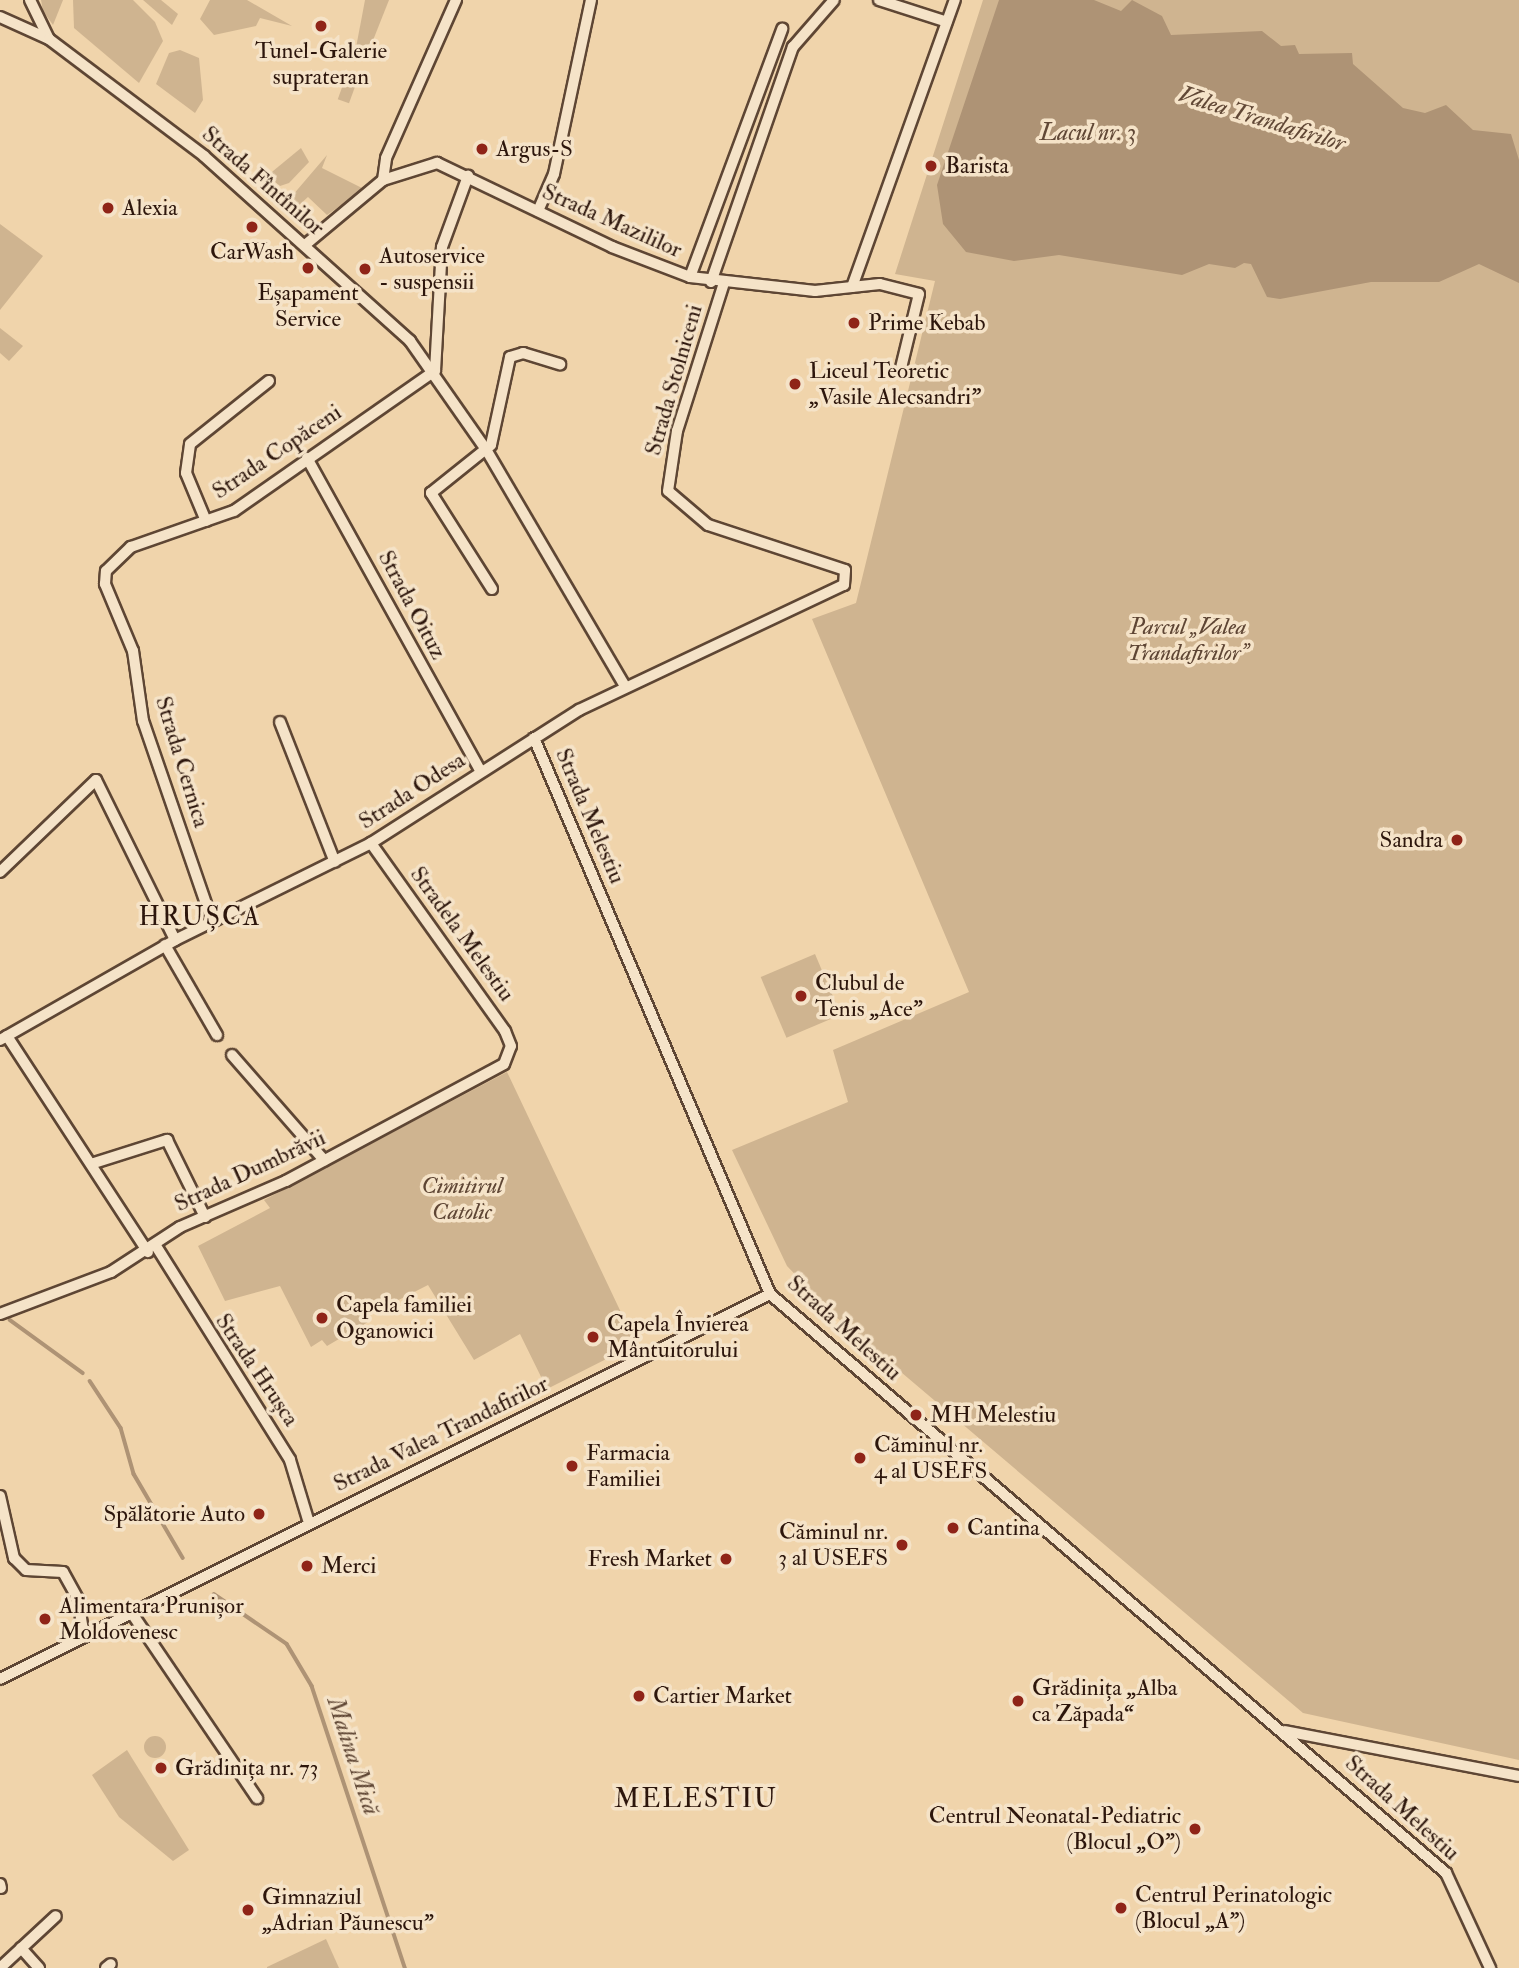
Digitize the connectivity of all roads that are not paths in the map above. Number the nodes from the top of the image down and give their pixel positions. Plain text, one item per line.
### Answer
1 (30, 0) edge
2 (456, 0) edge
3 (591, 0) edge
4 (834, 0) edge
5 (879, 0) edge
6 (955, 0) edge
7 (0, 17) edge
8 (947, 22) junction
9 (782, 29) dead end
10 (49, 39) junction
11 (468, 176) junction
12 (383, 180) junction
13 (538, 211) junction
14 (305, 246) junction
15 (690, 277) junction
16 (711, 282) junction
17 (724, 283) junction
18 (852, 287) junction
19 (560, 364) dead end
20 (435, 371) junction
21 (900, 372) dead end
22 (269, 381) dead end
23 (487, 451) junction
24 (307, 458) junction
25 (206, 521) junction
26 (104, 577) joint
27 (847, 580) joint
28 (492, 589) dead end
29 (625, 686) junction
30 (280, 722) dead end
31 (534, 738) junction
32 (481, 772) junction
33 (371, 843) junction
34 (334, 862) junction
35 (0, 872) edge
36 (212, 921) junction
37 (170, 942) junction
38 (218, 1035) dead end
39 (4, 1038) edge
40 (510, 1053) joint
41 (232, 1055) dead end
42 (324, 1160) junction
43 (94, 1163) junction
44 (205, 1217) junction
45 (152, 1249) junction
46 (770, 1294) junction
47 (0, 1314) edge
48 (1, 1498) edge
49 (309, 1523) junction
50 (131, 1612) junction
51 (84, 1636) junction
52 (0, 1679) edge
53 (1284, 1731) junction
54 (1519, 1776) edge
55 (257, 1798) dead end
56 (56, 1916) dead end
57 (21, 1948) junction
58 (0, 1968) edge
59 (38, 1968) edge
60 (1490, 1968) edge

1 - 10 street, Strada Fîntînilor
2 - 12 street
3 - 13 street
4 - 16 street
5 - 8 street
6 - 8 street
7 - 10 street, Strada Fîntînilor
8 - 18 street
9 - 15 street, Strada Stolniceni
10 - 14 street, Strada Fîntînilor
11 - 12 street, Strada Mazililor
11 - 13 street, Strada Mazililor
11 - 20 street
12 - 14 street, Strada Mazililor
13 - 15 street, Strada Mazililor
14 - 20 street, Strada Fîntînilor
15 - 16 street, Strada Mazililor
16 - 17 street, Strada Mazililor
17 - 18 street, Strada Mazililor
17 - 27 street, Strada Stolniceni
18 - 21 street, Strada Mazililor
19 - 23 street
20 - 23 street, Strada Fîntînilor
20 - 24 street, Strada Copăceni
22 - 25 street
23 - 28 street
23 - 29 street, Strada Fîntînilor
24 - 25 street, Strada Copăceni
24 - 32 street, Strada Oituz
25 - 26 street, Strada Copăceni
26 - 36 street, Strada Cernica
27 - 29 street, Strada Odesa
29 - 31 street, Strada Odesa
30 - 34 street
31 - 32 street, Strada Odesa
31 - 46 street, Strada Melestiu
32 - 33 street, Strada Odesa
33 - 34 street, Strada Odesa
33 - 40 street, Stradela Melestiu
34 - 36 street, Strada Odesa
35 - 37 street
36 - 37 street, Strada Odesa
37 - 38 street
37 - 39 street, Strada Odesa
39 - 43 street, Strada Hrușca
40 - 42 street, Strada Dumbrăvii
41 - 42 street
42 - 44 street, Strada Dumbrăvii
43 - 44 street
43 - 45 street, Strada Hrușca
44 - 45 street, Strada Dumbrăvii
45 - 47 street, Strada Dumbrăvii
45 - 49 street, Strada Hrușca
46 - 49 street, Strada Valea Trandafirilor
46 - 53 street, Strada Melestiu
48 - 51 street
49 - 50 street, Strada Valea Trandafirilor
50 - 51 street, Strada Valea Trandafirilor
50 - 55 street
51 - 52 street, Strada Valea Trandafirilor
53 - 54 street, Strada Melestiu
53 - 60 street, Strada Melestiu
56 - 57 street
57 - 58 street
57 - 59 street

